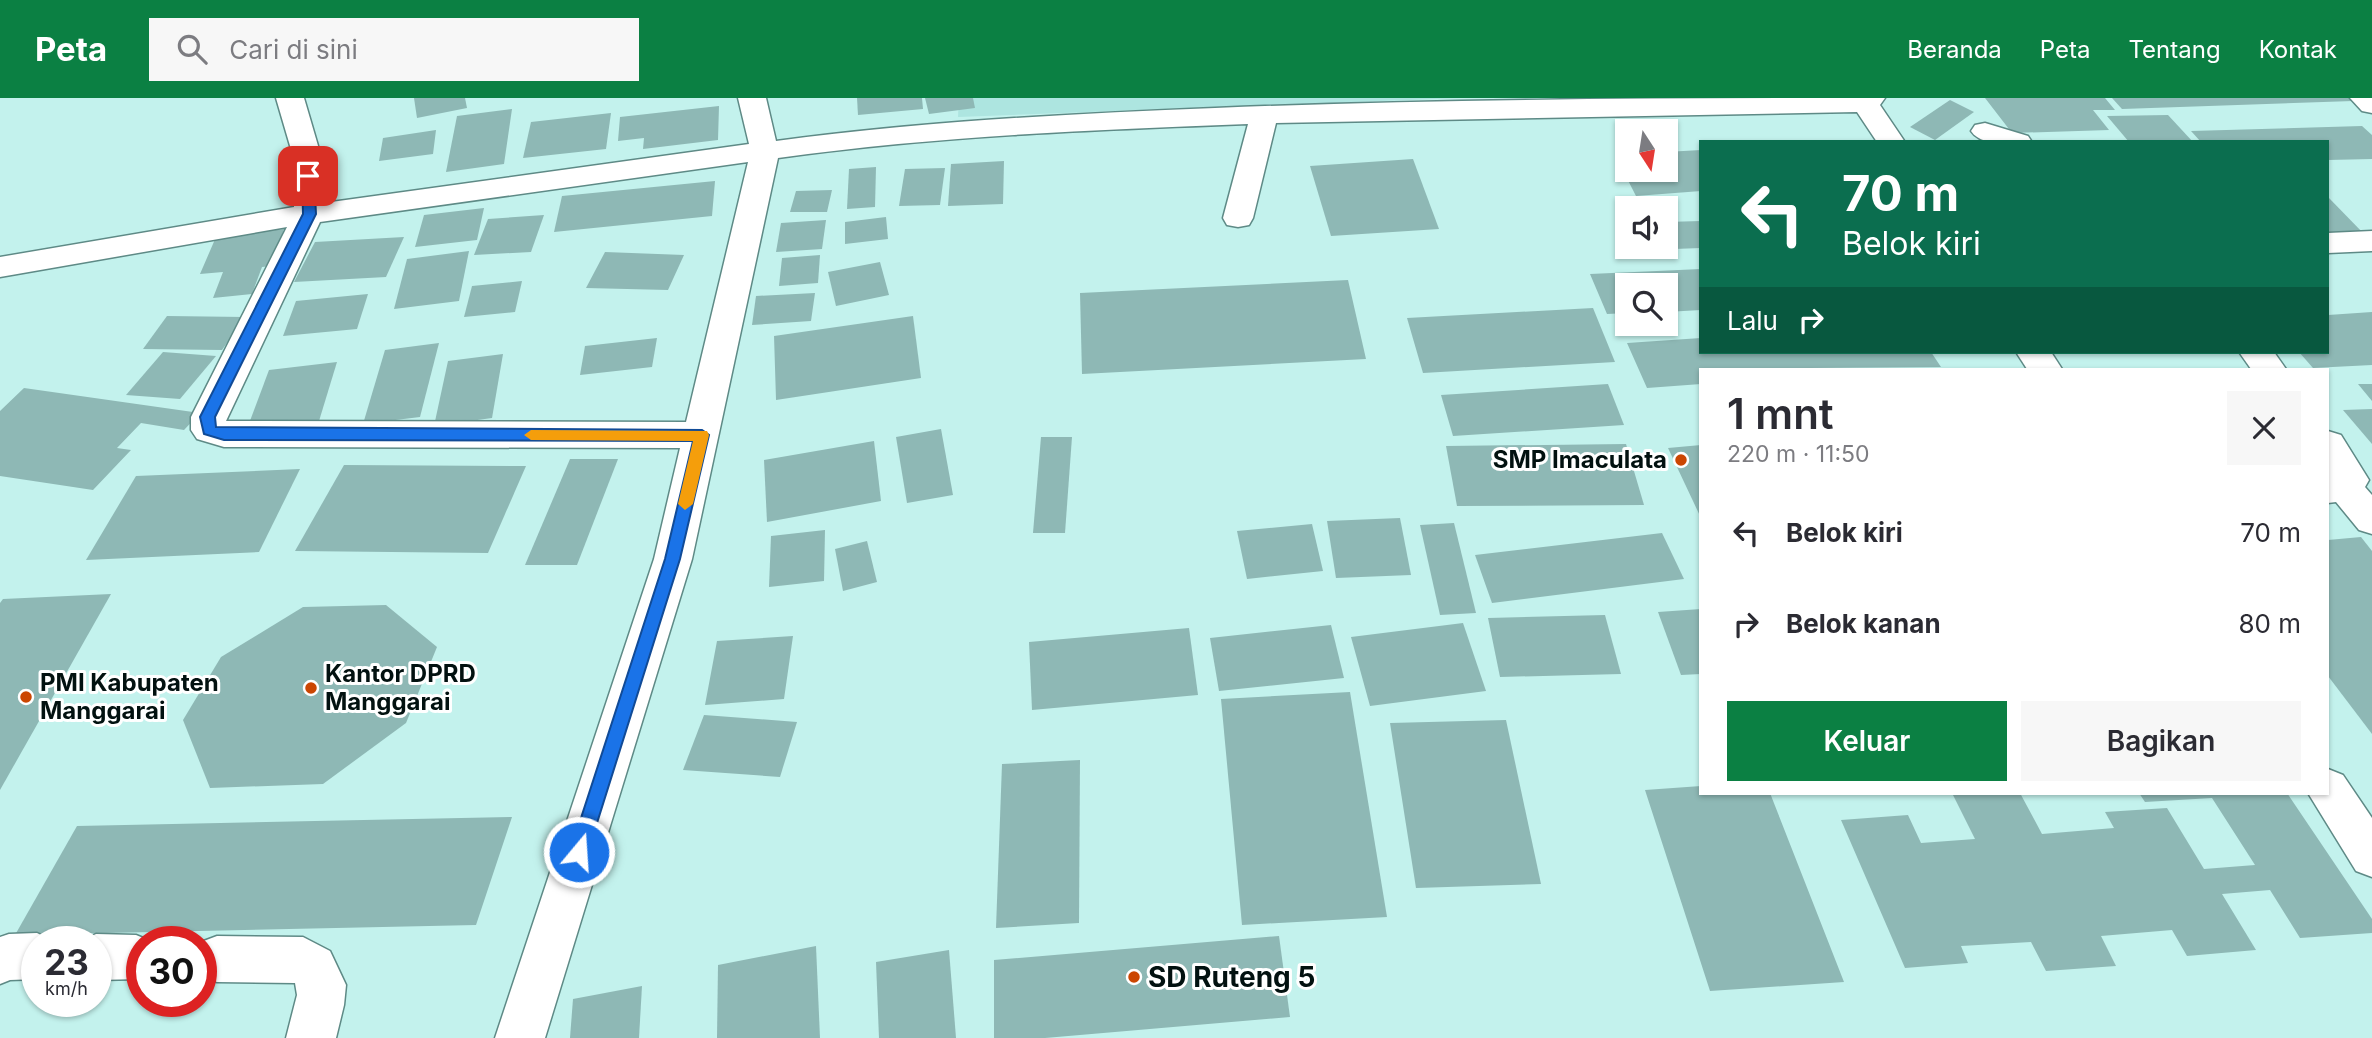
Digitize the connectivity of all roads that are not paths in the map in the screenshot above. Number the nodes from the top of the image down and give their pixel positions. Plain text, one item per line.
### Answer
1 (290, 98) edge
2 (751, 98) edge
3 (2364, 98) edge
4 (1868, 101) edge
5 (1324, 105) edge
6 (2372, 105) edge
7 (1264, 115) junction
8 (1985, 131) dead end
9 (1890, 140) edge
10 (2012, 140) edge
11 (765, 153) junction
12 (309, 214) junction
13 (1238, 218) dead end
14 (2372, 241) edge
15 (2329, 243) edge
16 (0, 267) edge
17 (2258, 354) edge
18 (2268, 368) edge
19 (702, 435) junction
20 (2329, 445) edge
21 (2336, 489) edge
22 (2372, 520) edge
23 (2329, 791) edge
24 (2372, 856) edge
25 (21, 957) edge
26 (217, 959) dead end
27 (0, 961) edge
28 (311, 1038) edge
29 (520, 1038) edge

1 - 12 street
2 - 11 street
3 - 6 street
4 - 5 street
4 - 9 street
5 - 7 street
7 - 11 street
7 - 13 street
8 - 10 street
11 - 12 street
11 - 19 street
12 - 16 street
12 - 19 street
14 - 15 street
17 - 18 street
19 - 29 street
20 - 21 street
21 - 22 street
23 - 24 street
25 - 27 street
26 - 28 street

